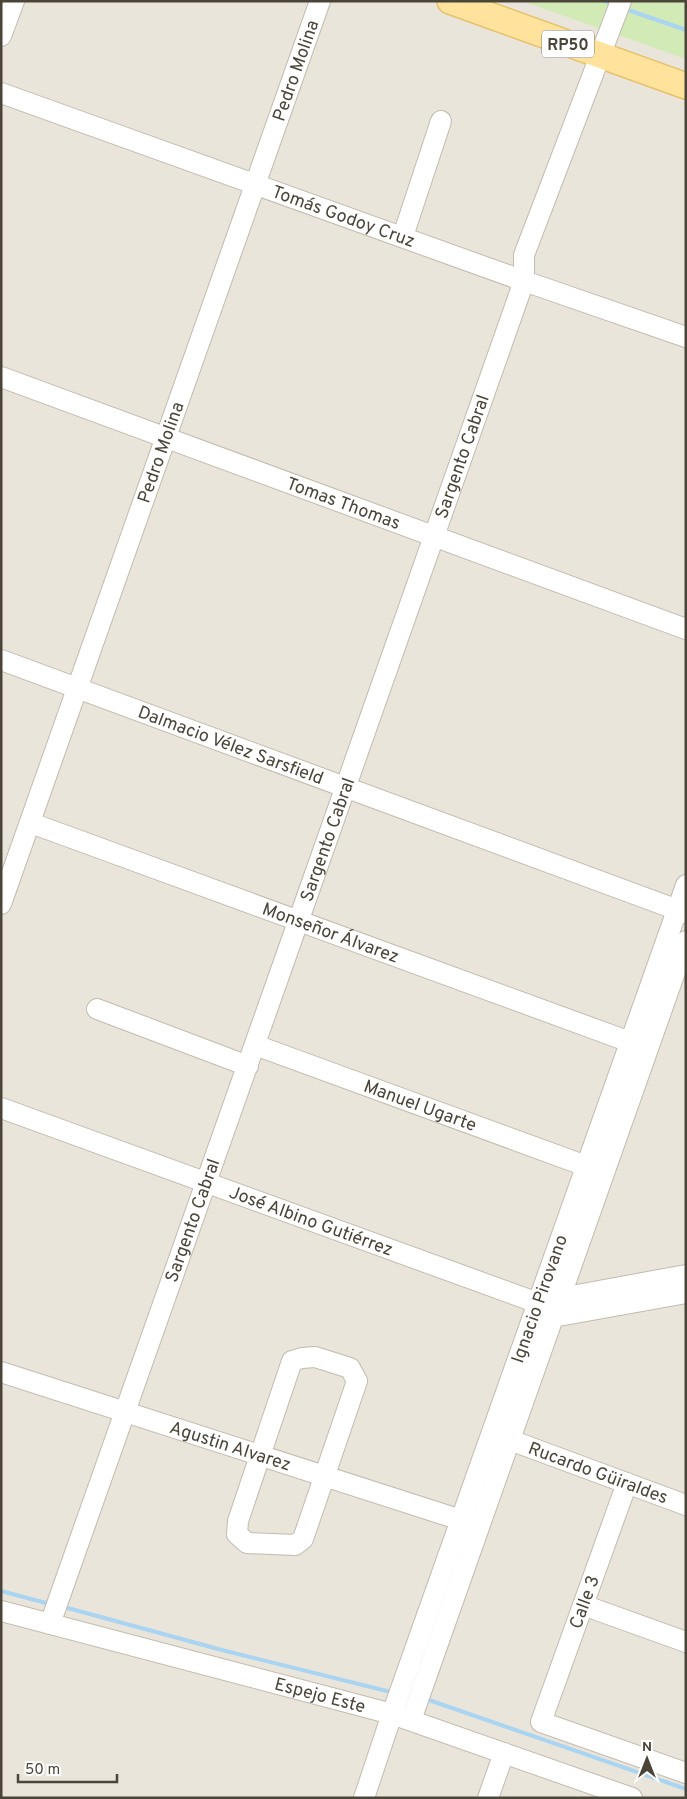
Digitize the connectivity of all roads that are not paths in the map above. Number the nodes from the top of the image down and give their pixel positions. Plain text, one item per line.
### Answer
1 (14, 1) edge
2 (320, 1) edge
3 (450, 1) edge
4 (621, 1) edge
5 (1, 36) edge
6 (600, 55) junction
7 (686, 86) edge
8 (1, 93) edge
9 (441, 121) dead end
10 (255, 184) junction
11 (403, 236) junction
12 (524, 281) junction
13 (686, 337) edge
14 (1, 376) edge
15 (166, 438) junction
16 (433, 536) junction
17 (686, 629) edge
18 (1, 660) edge
19 (78, 689) junction
20 (346, 788) junction
21 (30, 822) junction
22 (686, 884) edge
23 (1, 904) edge
24 (681, 911) edge
25 (299, 920) junction
26 (686, 941) edge
27 (97, 1009) dead end
28 (630, 1042) junction
29 (255, 1045) junction
30 (248, 1066) junction
31 (1, 1108) edge
32 (586, 1166) junction
33 (205, 1182) junction
34 (686, 1275) edge
35 (686, 1293) edge
36 (560, 1297) junction
37 (538, 1303) junction
38 (553, 1317) junction
39 (1, 1372) edge
40 (123, 1411) junction
41 (502, 1437) junction
42 (260, 1455) junction
43 (324, 1476) junction
44 (627, 1483) junction
45 (686, 1505) edge
46 (460, 1520) junction
47 (583, 1605) junction
48 (1, 1611) edge
49 (50, 1624) junction
50 (686, 1642) edge
51 (401, 1717) junction
52 (504, 1753) junction
53 (686, 1773) edge
54 (364, 1798) edge
55 (488, 1798) edge
56 (632, 1798) edge

1 - 5 street
2 - 10 street, Pedro Molina
3 - 6 main road, RP50
4 - 6 street, Sargento Cabral
6 - 7 main road, RP50
6 - 12 street, Sargento Cabral
8 - 10 street, Tomás Godoy Cruz
9 - 11 street
10 - 11 street, Tomás Godoy Cruz
10 - 15 street, Pedro Molina
11 - 12 street, Tomás Godoy Cruz
12 - 13 street, Tomás Godoy Cruz
12 - 16 street, Sargento Cabral
14 - 15 street, Tomas Thomas
15 - 16 street, Tomas Thomas
15 - 19 street, Pedro Molina
16 - 17 street, Tomas Thomas
16 - 20 street, Sargento Cabral
18 - 19 street, Dalmacio Vélez Sarsfield
19 - 20 street, Dalmacio Vélez Sarsfield
19 - 21 street, Pedro Molina
20 - 24 street, Dalmacio Vélez Sarsfield
20 - 25 street, Sargento Cabral
21 - 23 street, Pedro Molina
21 - 25 street, Monseñor Álvarez
22 - 24 street, Ignacio Pirovano
24 - 28 street, Ignacio Pirovano
25 - 28 street, Monseñor Álvarez
25 - 29 street, Sargento Cabral
26 - 36 street, Ignacio Pirovano
27 - 30 street
28 - 32 street, Ignacio Pirovano
29 - 30 street, Sargento Cabral
29 - 32 street, Manuel Ugarte
30 - 33 street, Sargento Cabral
31 - 33 street, José Albino Gutiérrez
32 - 37 street, Ignacio Pirovano
33 - 37 street, José Albino Gutiérrez
33 - 40 street, Sargento Cabral
34 - 36 street
35 - 38 street
36 - 37 street
36 - 38 street, Ignacio Pirovano
37 - 38 street
37 - 41 street, Ignacio Pirovano
38 - 41 street, Ignacio Pirovano
39 - 40 street, Agustin Alvarez
40 - 42 street, Agustin Alvarez
40 - 49 street, Sargento Cabral
41 - 44 street, Rucardo Güiraldes
41 - 46 street, Ignacio Pirovano
41 - 51 street, Ignacio Pirovano
42 - 43 street, Agustin Alvarez
42 - 43 street
42 - 43 street
43 - 46 street, Agustin Alvarez
44 - 45 street, Rucardo Güiraldes
44 - 47 street, Calle 3
46 - 51 street, Ignacio Pirovano
47 - 50 street
47 - 53 street, Calle 3
48 - 49 street, Espejo Este
49 - 51 street, Espejo Este
51 - 52 street, Espejo Este
51 - 54 street
52 - 55 street
52 - 56 street, Espejo Este

